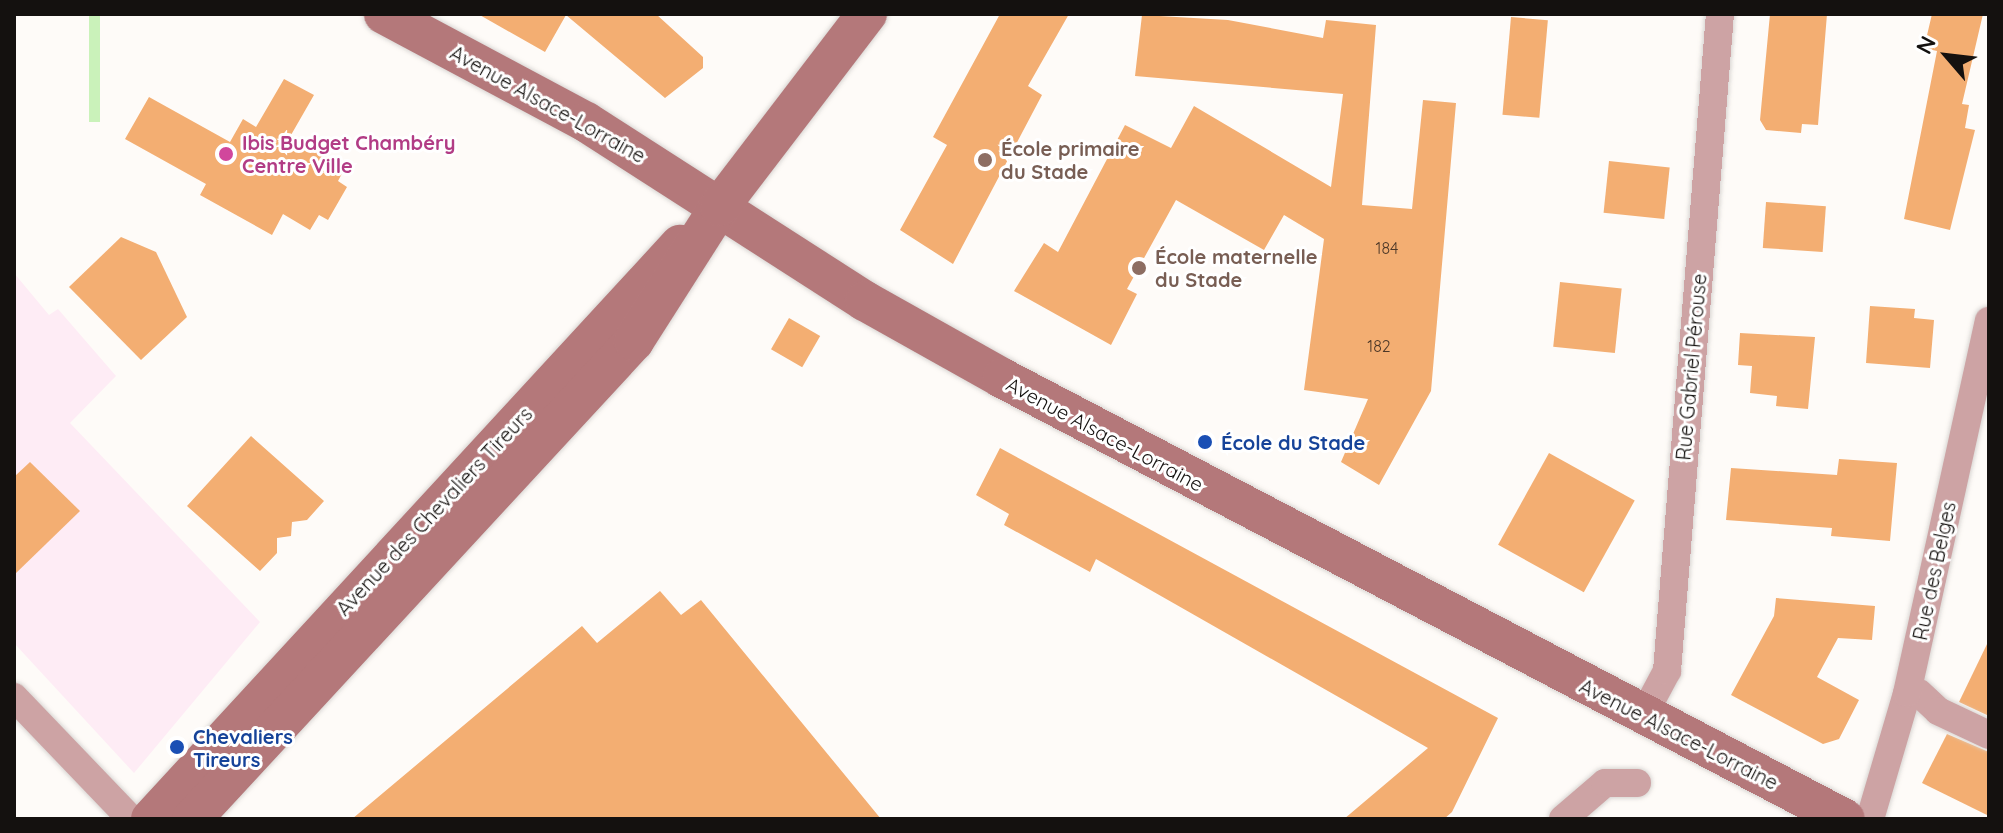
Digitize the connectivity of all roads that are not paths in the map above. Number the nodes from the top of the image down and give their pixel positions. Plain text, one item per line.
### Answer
1 (384, 14) edge
2 (867, 14) edge
3 (1720, 14) edge
4 (720, 206) junction
5 (1989, 321) edge
6 (1919, 693) dead end
7 (14, 697) edge
8 (1644, 714) junction
9 (1989, 735) edge
10 (1637, 783) dead end
11 (131, 819) edge
12 (151, 819) edge
13 (192, 819) edge
14 (1563, 819) edge
15 (1845, 819) edge
16 (1870, 819) edge

1 - 4 street, Avenue Alsace-Lorraine
2 - 4 street, Avenue des Chevaliers Tireurs
3 - 8 street, Rue Gabriel Pérouse
4 - 8 street, Avenue Alsace-Lorraine
4 - 12 street, Avenue des Chevaliers Tireurs
4 - 13 street, Avenue des Chevaliers Tireurs
5 - 16 street, Rue des Belges
6 - 9 street
7 - 11 street
8 - 15 street, Avenue Alsace-Lorraine
10 - 14 street

